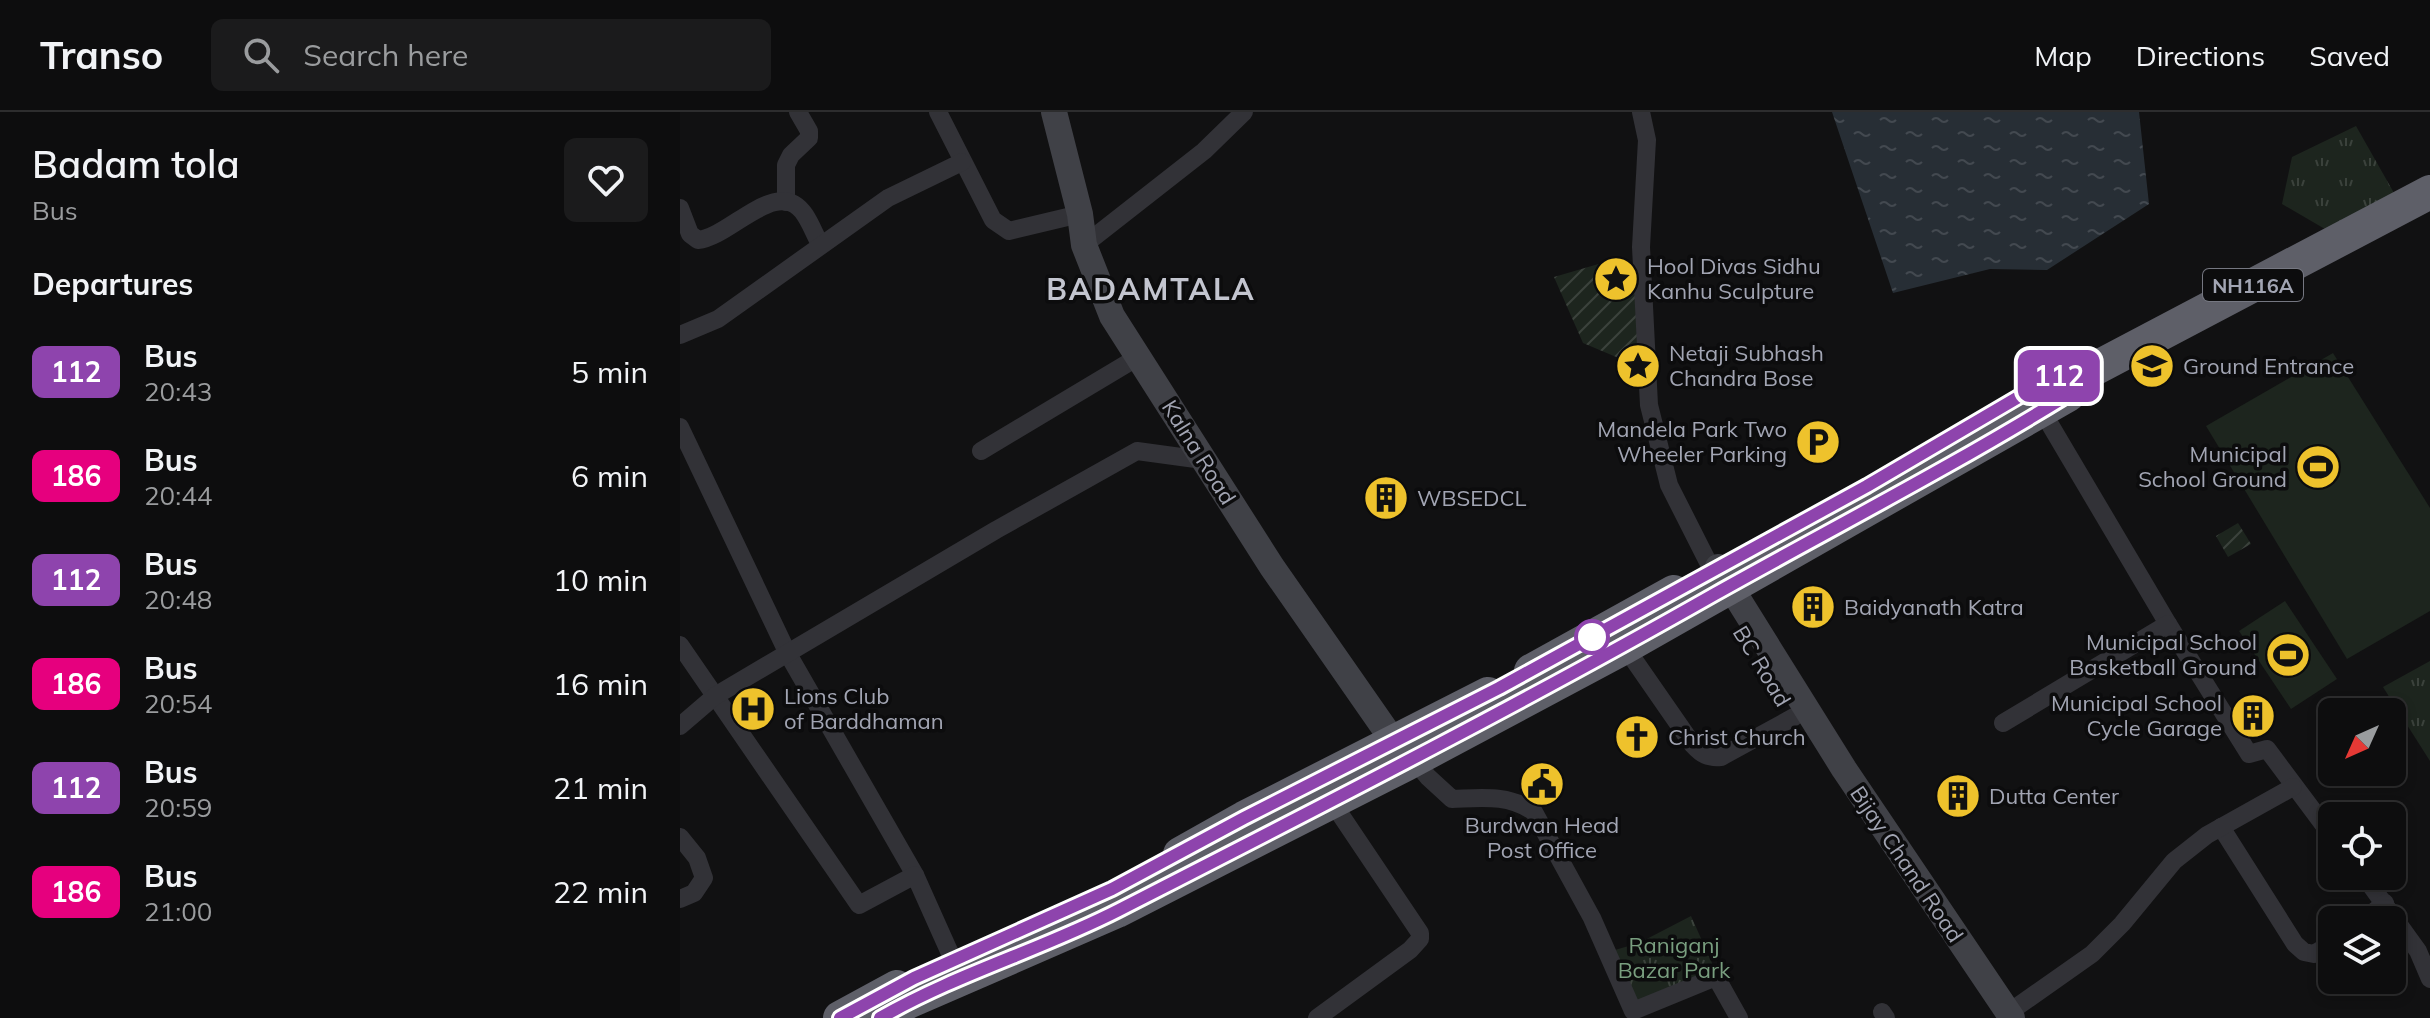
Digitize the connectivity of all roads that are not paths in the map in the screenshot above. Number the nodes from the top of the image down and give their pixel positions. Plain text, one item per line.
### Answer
1 (798, 112) edge
2 (938, 112) edge
3 (1054, 112) edge
4 (1244, 112) edge
5 (1641, 112) edge
6 (962, 162) junction
7 (2430, 192) edge
8 (786, 202) junction
9 (680, 208) edge
10 (1080, 214) junction
11 (820, 244) junction
12 (1084, 245) junction
13 (680, 335) edge
14 (1138, 357) junction
15 (2077, 378) junction
16 (2042, 411) junction
17 (680, 427) edge
18 (981, 451) dead end
19 (1203, 460) junction
20 (1717, 578) junction
21 (2168, 624) junction
22 (680, 645) edge
23 (1625, 647) junction
24 (788, 654) junction
25 (715, 696) junction
26 (1800, 713) junction
27 (2003, 723) dead end
28 (680, 726) edge
29 (1405, 755) junction
30 (2293, 787) junction
31 (1332, 802) junction
32 (2318, 818) edge
33 (2221, 827) junction
34 (680, 837) edge
35 (915, 875) junction
36 (2375, 890) edge
37 (680, 899) edge
38 (2385, 903) junction
39 (2381, 906) edge
40 (2318, 952) edge
41 (953, 960) junction
42 (2430, 979) edge
43 (2005, 1016) edge
44 (1736, 1017) edge
45 (841, 1018) edge
46 (880, 1018) edge
47 (1317, 1018) edge

1 - 8 street
2 - 6 street
3 - 10 street, Kalna Road
4 - 12 street
5 - 20 street
6 - 10 street
6 - 11 street
7 - 15 highway, NH116A
8 - 9 street
8 - 11 street
10 - 12 street, Kalna Road
11 - 13 street
12 - 14 street, Kalna Road
14 - 18 street
14 - 19 street, Kalna Road
15 - 16 highway, NH116A
15 - 20 highway, NH116A
16 - 20 highway, NH116A
16 - 21 street
17 - 24 street
19 - 24 street
19 - 29 street, Kalna Road
20 - 23 highway, NH116A
20 - 26 street, BC Road
20 - 29 highway, NH116A
21 - 27 street
21 - 30 street
22 - 25 street
23 - 26 street
23 - 29 highway, NH116A
24 - 25 street
24 - 35 street
25 - 28 street
25 - 35 street
26 - 43 street, Bijay Chand Road
29 - 31 highway, NH116A
29 - 41 highway, NH116A
29 - 44 street
30 - 32 street
30 - 33 street
31 - 46 highway, NH116A
31 - 47 street
33 - 40 street
33 - 43 street
34 - 37 street
35 - 41 street
36 - 38 street
38 - 39 street
38 - 42 street
41 - 45 highway, NH116A

